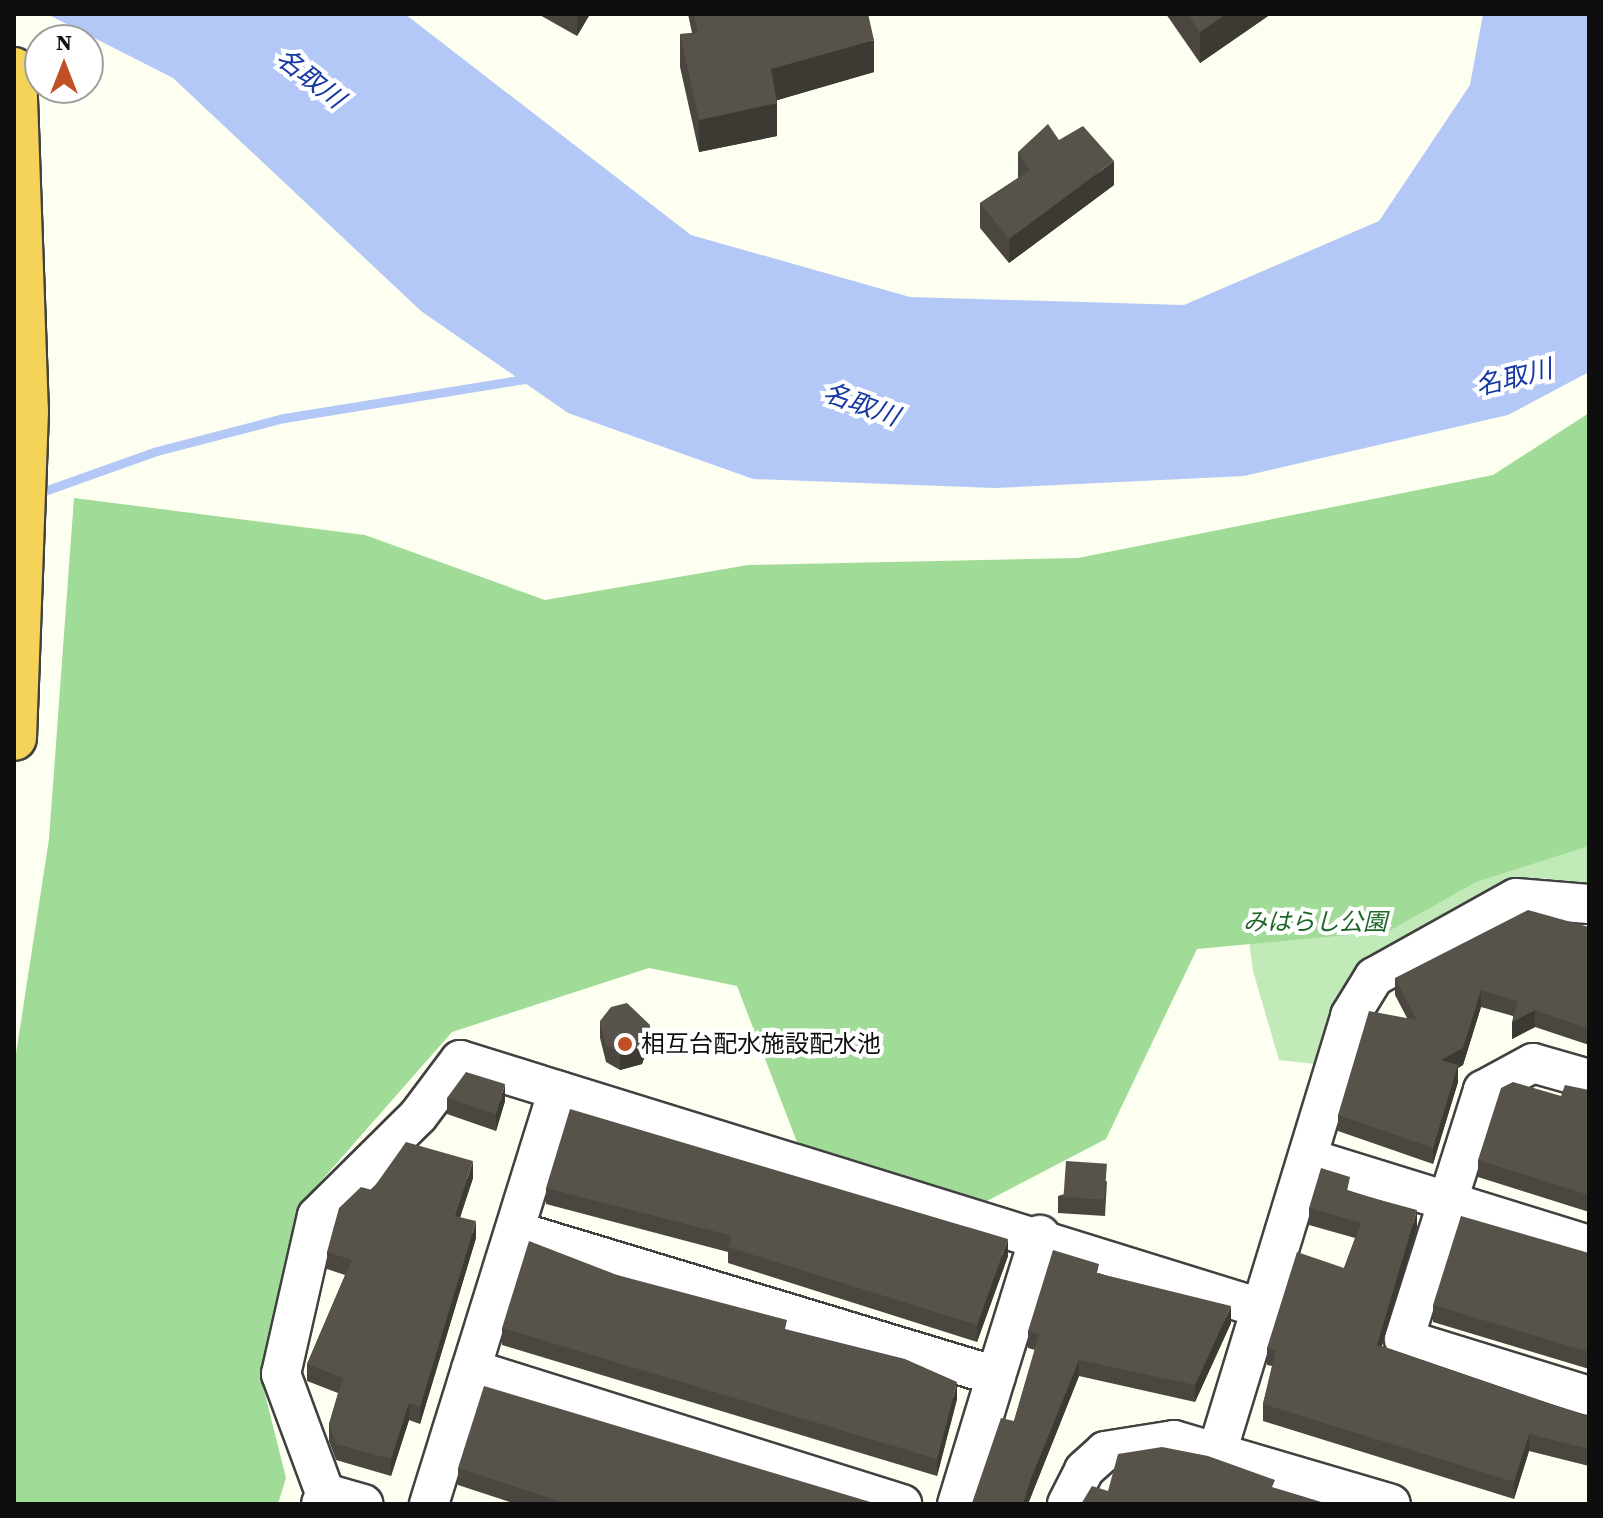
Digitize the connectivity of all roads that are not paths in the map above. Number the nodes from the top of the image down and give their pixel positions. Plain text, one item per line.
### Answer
1 (14, 70) edge
2 (14, 738) edge
3 (1589, 904) edge
4 (1589, 1079) edge
5 (558, 1091) junction
6 (1308, 1158) junction
7 (1449, 1203) junction
8 (516, 1231) junction
9 (1040, 1235) junction
10 (1589, 1245) edge
11 (1260, 1308) junction
12 (471, 1369) junction
13 (996, 1376) junction
14 (1589, 1396) edge
15 (1218, 1449) junction
16 (323, 1498) edge
17 (363, 1504) edge
18 (429, 1504) edge
19 (902, 1504) edge
20 (957, 1504) edge
21 (1067, 1504) edge
22 (1391, 1504) edge

1 - 2 highway
3 - 6 street
4 - 7 street
5 - 8 street
5 - 9 street
5 - 16 street
6 - 7 street
6 - 11 street
7 - 10 street
7 - 14 street
8 - 12 street
8 - 13 street
9 - 11 street
9 - 13 street
11 - 15 street
12 - 18 street
12 - 19 street
13 - 20 street
15 - 21 street
15 - 22 street
16 - 17 street

